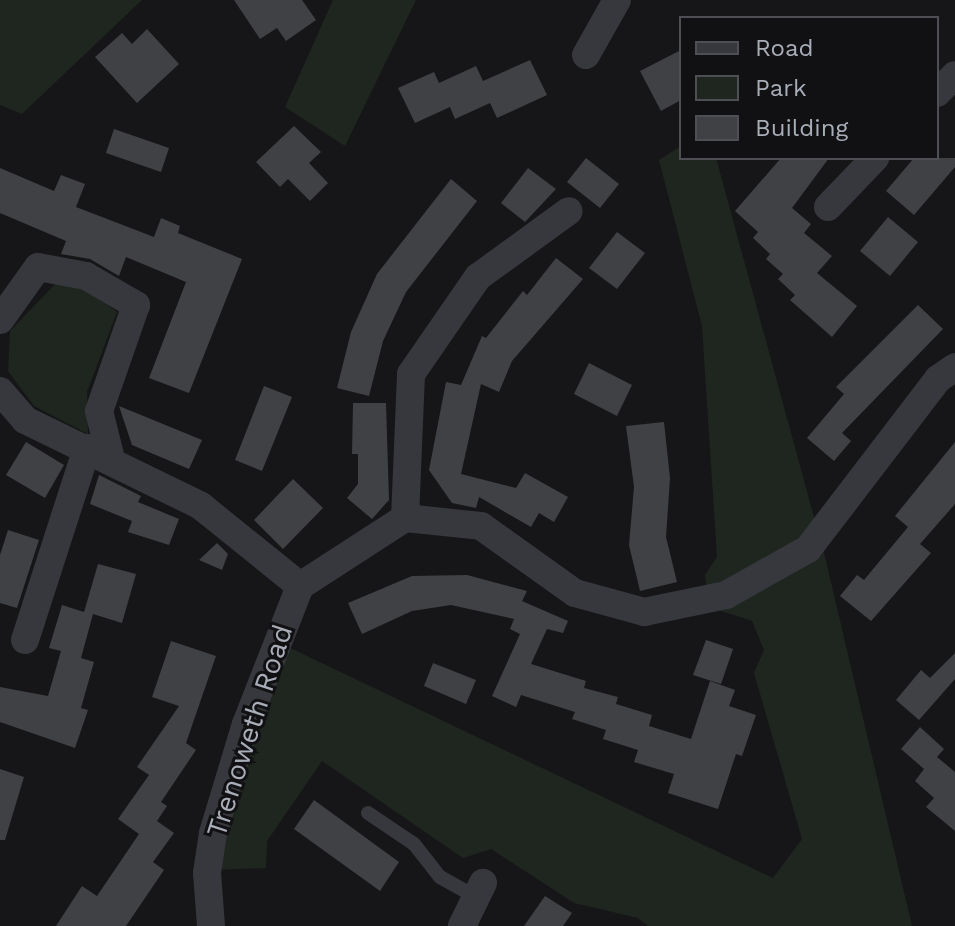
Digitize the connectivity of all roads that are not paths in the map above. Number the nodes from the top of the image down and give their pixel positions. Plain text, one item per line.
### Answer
1 (617, 0) edge
2 (586, 55) dead end
3 (955, 75) edge
4 (939, 91) edge
5 (873, 160) edge
6 (828, 207) dead end
7 (569, 211) dead end
8 (0, 320) edge
9 (955, 367) edge
10 (0, 391) edge
11 (99, 454) junction
12 (405, 518) junction
13 (300, 586) junction
14 (25, 640) dead end
15 (368, 813) dead end
16 (480, 890) joint
17 (211, 926) edge
18 (462, 926) edge

1 - 2 street
3 - 4 street
5 - 6 street
7 - 12 street
8 - 11 street
9 - 12 street
10 - 11 street
11 - 13 street
11 - 14 street
12 - 13 street
13 - 17 street, Trenoweth Road
15 - 16 lane
16 - 18 street

